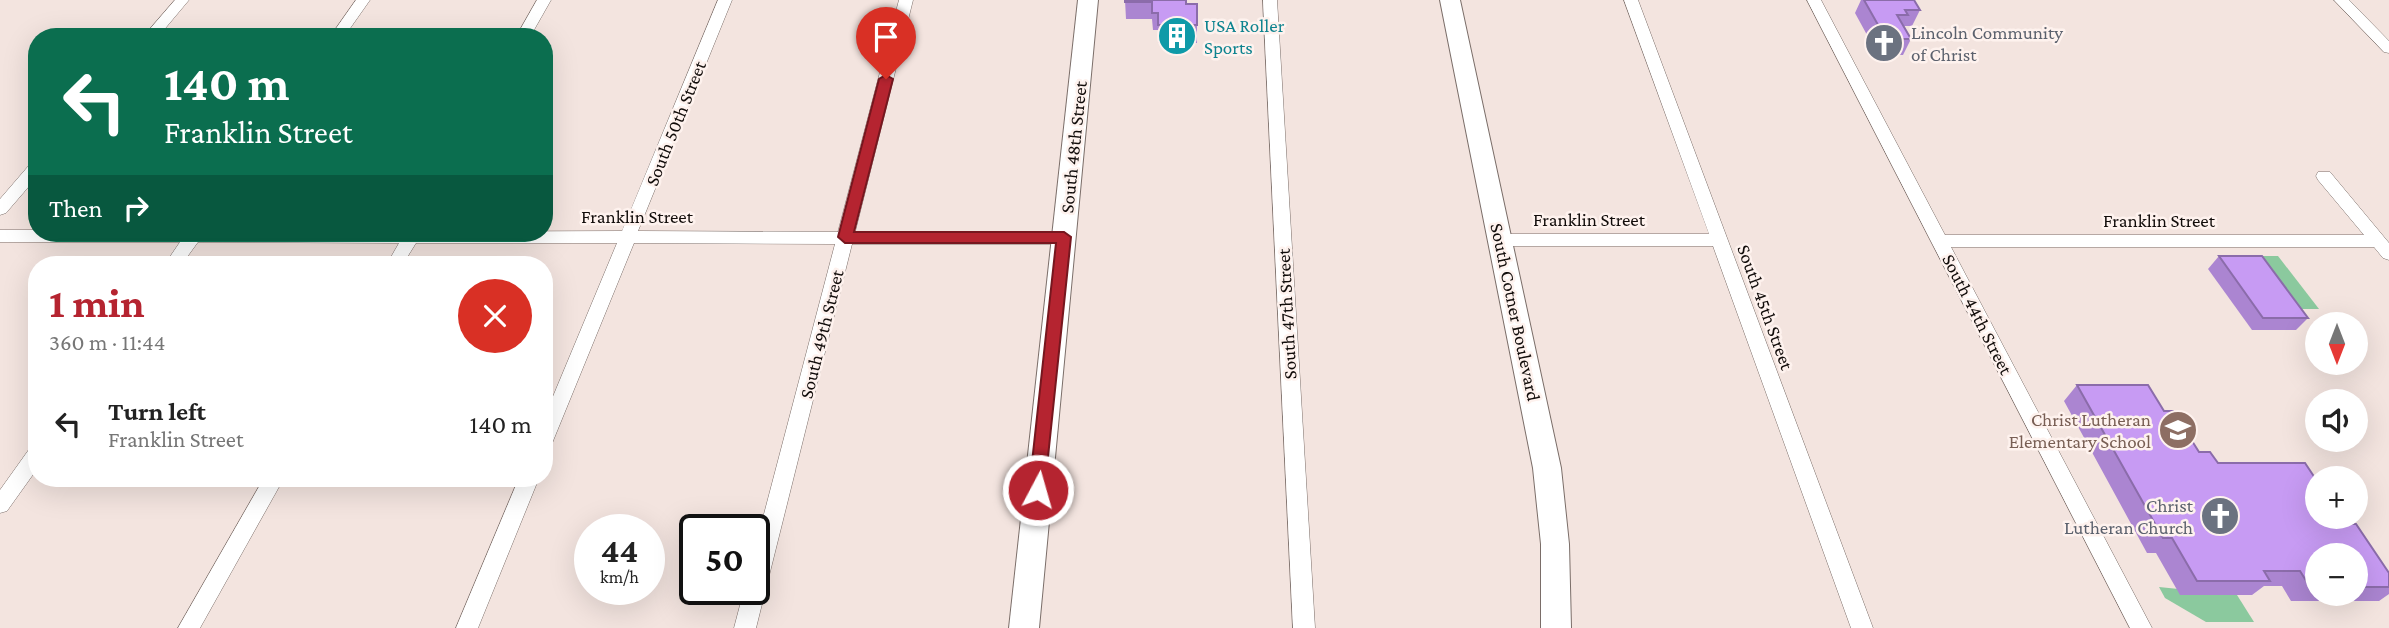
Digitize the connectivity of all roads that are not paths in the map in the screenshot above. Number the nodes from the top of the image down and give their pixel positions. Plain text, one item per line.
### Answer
1 (182, 0) edge
2 (363, 0) edge
3 (544, 0) edge
4 (725, 0) edge
5 (906, 0) edge
6 (1088, 0) edge
7 (1270, 0) edge
8 (1450, 0) edge
9 (1631, 0) edge
10 (1814, 0) edge
11 (2341, 0) edge
12 (158, 28) edge
13 (343, 28) edge
14 (528, 28) edge
15 (2389, 49) edge
16 (2324, 176) dead end
17 (28, 177) edge
18 (0, 209) edge
19 (0, 236) edge
20 (28, 236) edge
21 (553, 236) edge
22 (628, 237) junction
23 (845, 237) junction
24 (1064, 237) junction
25 (1500, 240) junction
26 (1719, 240) junction
27 (1940, 241) junction
28 (2384, 248) edge
29 (553, 419) edge
30 (28, 466) edge
31 (269, 487) edge
32 (525, 487) edge
33 (0, 505) edge
34 (190, 628) edge
35 (467, 628) edge
36 (745, 628) edge
37 (1024, 628) edge
38 (1304, 628) edge
39 (1556, 628) edge
40 (1862, 628) edge
41 (2141, 628) edge

1 - 12 street
2 - 13 street
3 - 14 street
4 - 22 street, South 50th Street
5 - 23 street, South 49th Street
6 - 24 main road, South 48th Street
7 - 38 street, South 47th Street
8 - 25 main road, South Cotner Boulevard
9 - 26 street, South 45th Street
10 - 27 street, South 44th Street
11 - 15 street
16 - 28 street
17 - 18 street
19 - 20 street, Franklin Street
21 - 22 street, Franklin Street
22 - 23 street, Franklin Street
22 - 29 street, South 50th Street
23 - 24 street, Franklin Street
23 - 36 street, South 49th Street
24 - 37 main road, South 48th Street
25 - 26 street, Franklin Street
25 - 39 main road, South Cotner Boulevard
26 - 40 street, South 45th Street
27 - 28 street, Franklin Street
27 - 41 street, South 44th Street
30 - 33 street
31 - 34 street
32 - 35 street

